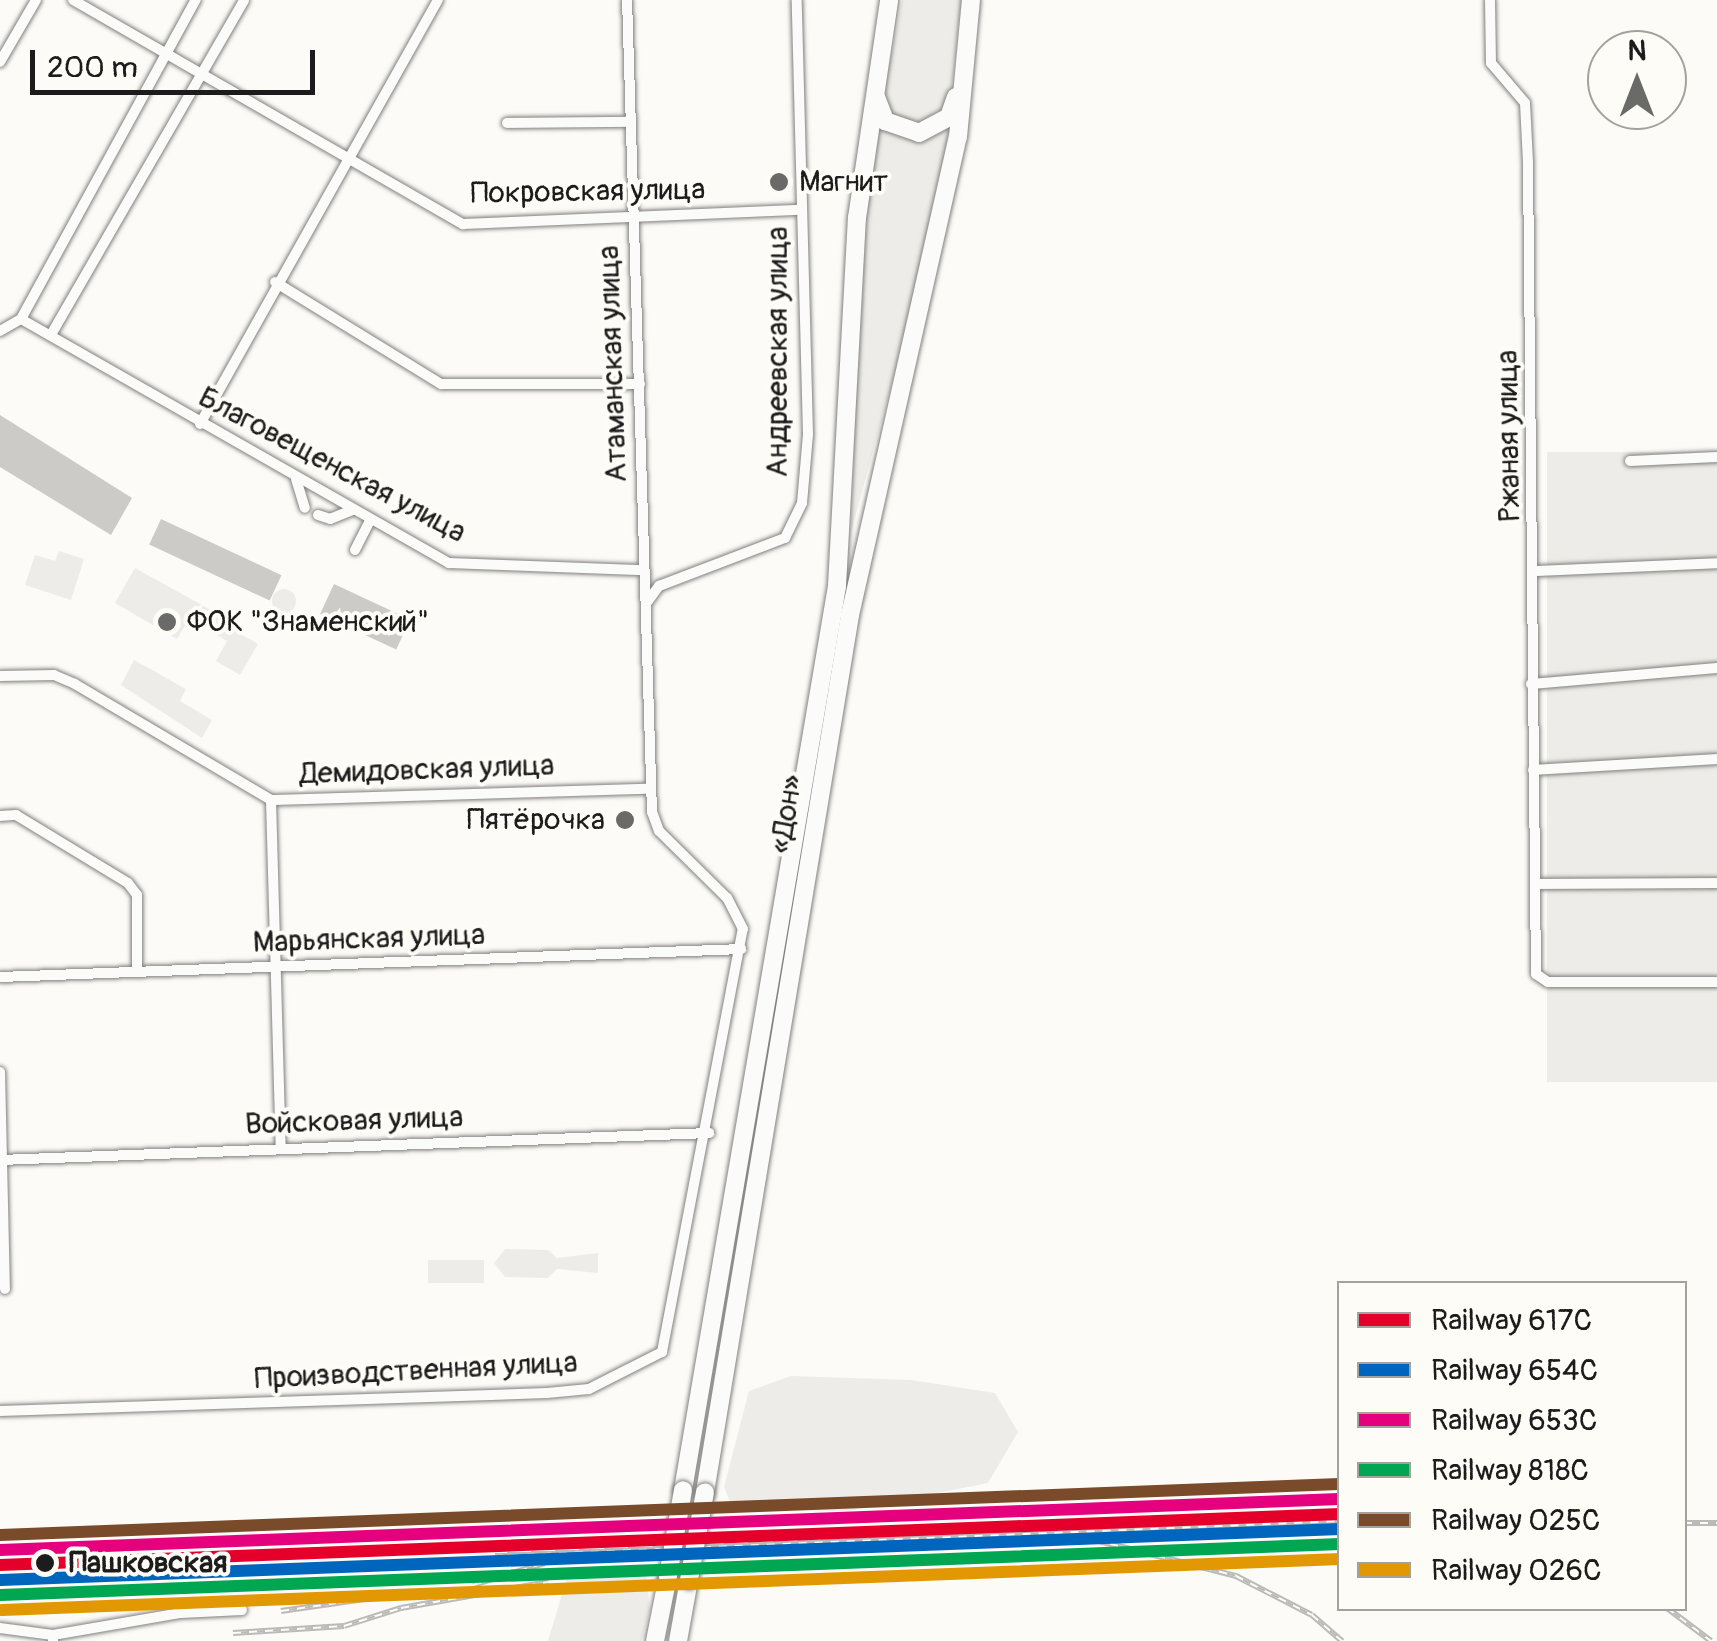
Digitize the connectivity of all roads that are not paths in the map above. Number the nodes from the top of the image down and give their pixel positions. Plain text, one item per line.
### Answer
1 (36, 0) edge
2 (74, 0) edge
3 (196, 0) edge
4 (244, 0) edge
5 (438, 0) edge
6 (628, 0) edge
7 (797, 0) edge
8 (889, 0) edge
9 (971, 0) edge
10 (1490, 0) edge
11 (163, 54) junction
12 (0, 62) edge
13 (202, 72) junction
14 (876, 86) junction
15 (631, 122) junction
16 (507, 124) dead end
17 (348, 155) junction
18 (802, 210) junction
19 (633, 217) junction
20 (276, 282) junction
21 (21, 319) junction
22 (0, 330) edge
23 (52, 333) junction
24 (640, 384) junction
25 (200, 424) junction
26 (1717, 456) edge
27 (1630, 462) dead end
28 (296, 479) junction
29 (304, 508) dead end
30 (352, 510) junction
31 (318, 515) dead end
32 (370, 520) junction
33 (355, 550) dead end
34 (1717, 564) edge
35 (644, 570) junction
36 (1536, 571) junction
37 (646, 607) junction
38 (1717, 668) edge
39 (0, 676) edge
40 (1531, 684) junction
41 (1717, 758) edge
42 (1533, 770) junction
43 (650, 789) junction
44 (271, 800) junction
45 (0, 816) edge
46 (1717, 883) edge
47 (1536, 884) junction
48 (741, 950) junction
49 (274, 969) junction
50 (137, 972) junction
51 (0, 978) edge
52 (1717, 982) edge
53 (0, 1072) edge
54 (709, 1133) junction
55 (281, 1148) junction
56 (2, 1160) edge
57 (5, 1289) dead end
58 (0, 1411) edge
59 (242, 1610) dead end
60 (0, 1628) edge
61 (53, 1638) edge
62 (655, 1641) edge
63 (678, 1641) edge

1 - 12 street
2 - 11 street, Покровская улица
3 - 11 street
4 - 13 street
5 - 17 street
6 - 15 street, Атаманская улица
7 - 18 street, Андреевская улица
8 - 14 highway, «Дон»
9 - 14 highway
9 - 63 highway, «Дон», bridge
10 - 36 street, Ржаная улица
11 - 13 street, Покровская улица
11 - 21 street
13 - 17 street, Покровская улица
13 - 23 street
14 - 62 highway, «Дон», bridge
15 - 16 street
15 - 19 street, Атаманская улица
17 - 19 street, Покровская улица
17 - 20 street
18 - 19 street, Покровская улица
18 - 37 street, Андреевская улица
19 - 24 street, Атаманская улица
20 - 24 street
20 - 25 street
21 - 22 street
21 - 23 street, Благовещенская улица
23 - 25 street, Благовещенская улица
24 - 35 street, Атаманская улица
25 - 28 street, Благовещенская улица
26 - 27 street
28 - 29 street
28 - 30 street, Благовещенская улица
30 - 31 street
30 - 32 street, Благовещенская улица
32 - 33 street
32 - 35 street, Благовещенская улица
34 - 36 street
35 - 37 street, Атаманская улица
36 - 40 street, Ржаная улица
37 - 43 street, Атаманская улица
38 - 40 street
39 - 44 street, Демидовская улица
40 - 42 street, Ржаная улица
41 - 42 street
42 - 47 street, Ржаная улица
43 - 44 street, Демидовская улица
43 - 48 street, Атаманская улица
44 - 49 street
45 - 50 street
46 - 47 street
47 - 52 street, Ржаная улица
48 - 49 street, Марьянская улица
48 - 54 street, Производственная улица
49 - 50 street, Марьянская улица
49 - 55 street
50 - 51 street, Марьянская улица
53 - 56 street
54 - 55 street, Войсковая улица
54 - 58 street, Производственная улица
55 - 56 street, Войсковая улица
56 - 57 street
59 - 61 street
60 - 61 street

